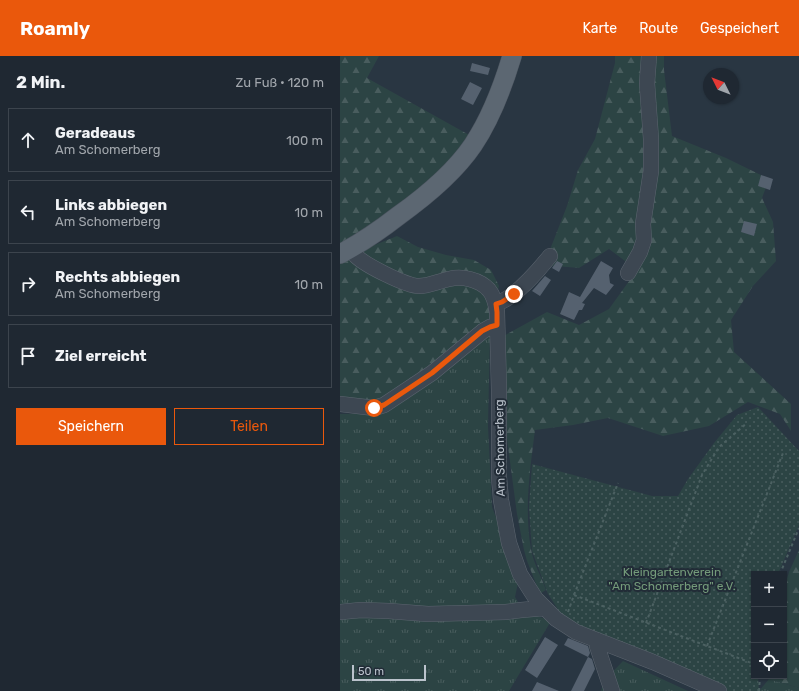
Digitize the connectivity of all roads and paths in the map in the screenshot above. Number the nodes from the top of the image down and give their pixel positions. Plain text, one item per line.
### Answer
1 (512, 56) edge
2 (649, 56) edge
3 (345, 252) edge
4 (550, 256) dead end
5 (628, 273) dead end
6 (496, 304) junction
7 (497, 325) junction
8 (340, 404) edge
9 (747, 423) dead end
10 (783, 453) dead end
11 (618, 483) dead end
12 (799, 528) edge
13 (781, 571) edge
14 (529, 589) junction
15 (574, 595) junction
16 (545, 608) junction
17 (521, 610) junction
18 (340, 612) edge
19 (646, 623) junction
20 (564, 624) junction
21 (597, 640) junction
22 (707, 646) junction
23 (751, 663) edge
24 (760, 679) edge
25 (612, 691) edge
26 (719, 691) edge
27 (759, 691) edge

1 - 3 main road
2 - 5 street
3 - 6 street, Am Schomerberg
4 - 6 street
6 - 7 street, Am Schomerberg
7 - 8 street
7 - 14 street, Am Schomerberg
9 - 19 path
10 - 22 path
11 - 15 path
12 - 13 path
14 - 16 street, Am Schomerberg
14 - 17 street
15 - 19 path
15 - 20 path
16 - 17 street
16 - 20 street, Am Schomerberg
17 - 18 street
19 - 22 path
20 - 21 street, Am Schomerberg
21 - 25 street
21 - 26 street, Am Schomerberg
22 - 23 path
24 - 27 path

